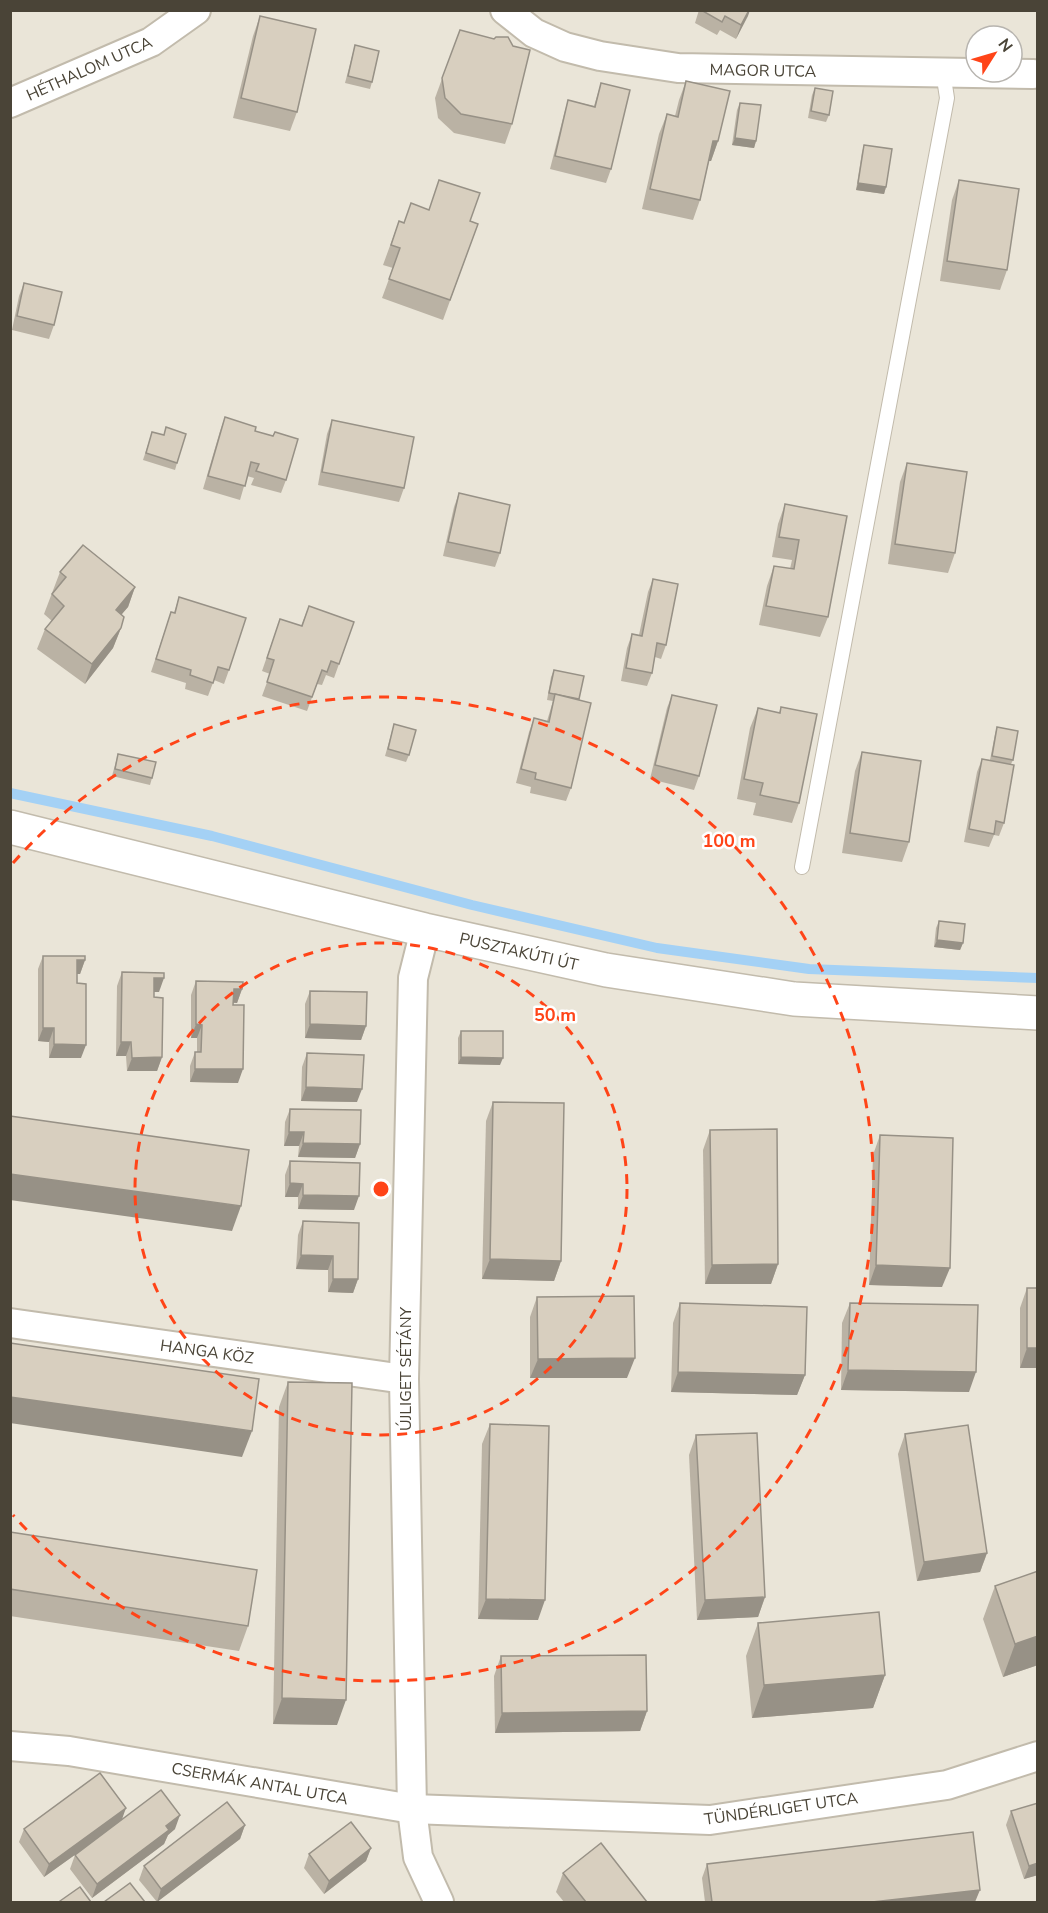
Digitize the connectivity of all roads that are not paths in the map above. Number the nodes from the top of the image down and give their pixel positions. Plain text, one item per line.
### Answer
1 (196, 10) edge
2 (505, 10) edge
3 (943, 72) junction
4 (1033, 74) dead end
5 (10, 103) edge
6 (10, 828) edge
7 (802, 867) dead end
8 (425, 930) junction
9 (1038, 1013) edge
10 (10, 1323) edge
11 (404, 1379) junction
12 (10, 1746) edge
13 (1038, 1756) edge
14 (412, 1809) junction
15 (439, 1902) edge

1 - 5 street, HÉTHALOM UTCA
2 - 3 street, MAGOR UTCA
3 - 4 street, MAGOR UTCA
3 - 7 lane
6 - 8 street, PUSZTAKÚTI ÚT
8 - 9 street, PUSZTAKÚTI ÚT
8 - 11 street, ÚJLIGET SÉTÁNY
10 - 11 street, HANGA KÖZ
11 - 14 street, ÚJLIGET SÉTÁNY
12 - 14 street, CSERMÁK ANTAL UTCA
13 - 14 street, TÜNDÉRLIGET UTCA
14 - 15 street

